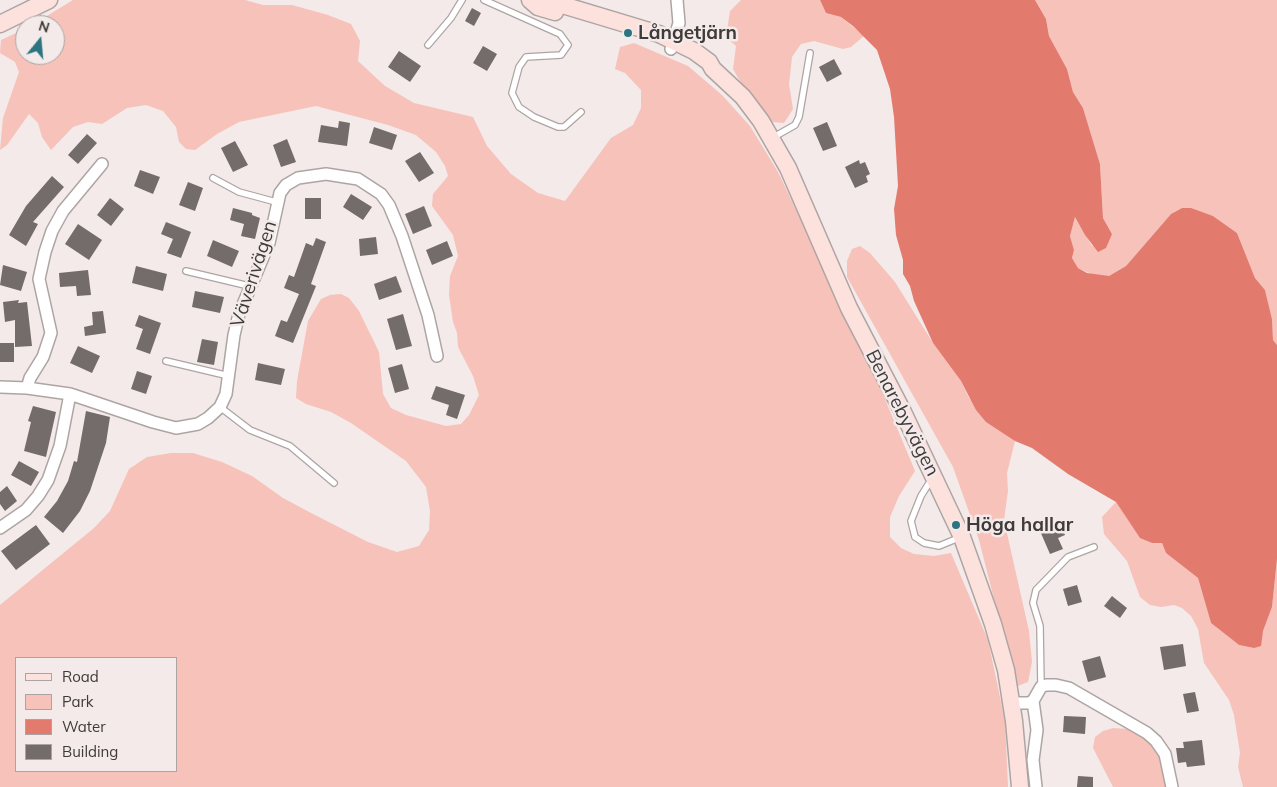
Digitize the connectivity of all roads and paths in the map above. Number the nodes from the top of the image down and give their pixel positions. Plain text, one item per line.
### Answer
1 (49, 0) edge
2 (462, 0) edge
3 (484, 0) edge
4 (530, 0) edge
5 (546, 0) edge
6 (677, 0) edge
7 (0, 24) edge
8 (428, 45) dead end
9 (672, 45) junction
10 (810, 53) dead end
11 (580, 112) dead end
12 (772, 138) junction
13 (102, 164) dead end
14 (213, 178) dead end
15 (276, 202) junction
16 (186, 271) dead end
17 (249, 286) junction
18 (437, 356) dead end
19 (166, 361) dead end
20 (229, 376) junction
21 (0, 387) edge
22 (26, 388) junction
23 (70, 394) junction
24 (220, 407) junction
25 (934, 476) junction
26 (334, 483) dead end
27 (0, 528) edge
28 (962, 537) junction
29 (1094, 548) dead end
30 (1041, 687) junction
31 (1033, 701) junction
32 (1012, 704) junction
33 (1020, 787) edge
34 (1036, 787) edge
35 (1172, 787) edge

1 - 7 street
2 - 8 lane
3 - 11 lane
4 - 9 street, Benarebyvägen
5 - 9 street, Benarebyvägen
6 - 9 street
9 - 12 street, Benarebyvägen
10 - 12 lane
12 - 25 street, Benarebyvägen
13 - 22 street
14 - 15 lane
15 - 17 street, Väverivägen
15 - 18 street, Väverivägen
16 - 17 lane
17 - 20 street, Väverivägen
19 - 20 lane
20 - 24 street, Väverivägen
21 - 22 street
22 - 23 street
23 - 24 street
23 - 27 street
24 - 26 lane
25 - 28 street, Benarebyvägen
25 - 28 lane
28 - 32 street, Benarebyvägen
29 - 30 lane
30 - 31 street
30 - 35 street
31 - 32 street
31 - 34 street
32 - 33 street, Benarebyvägen

